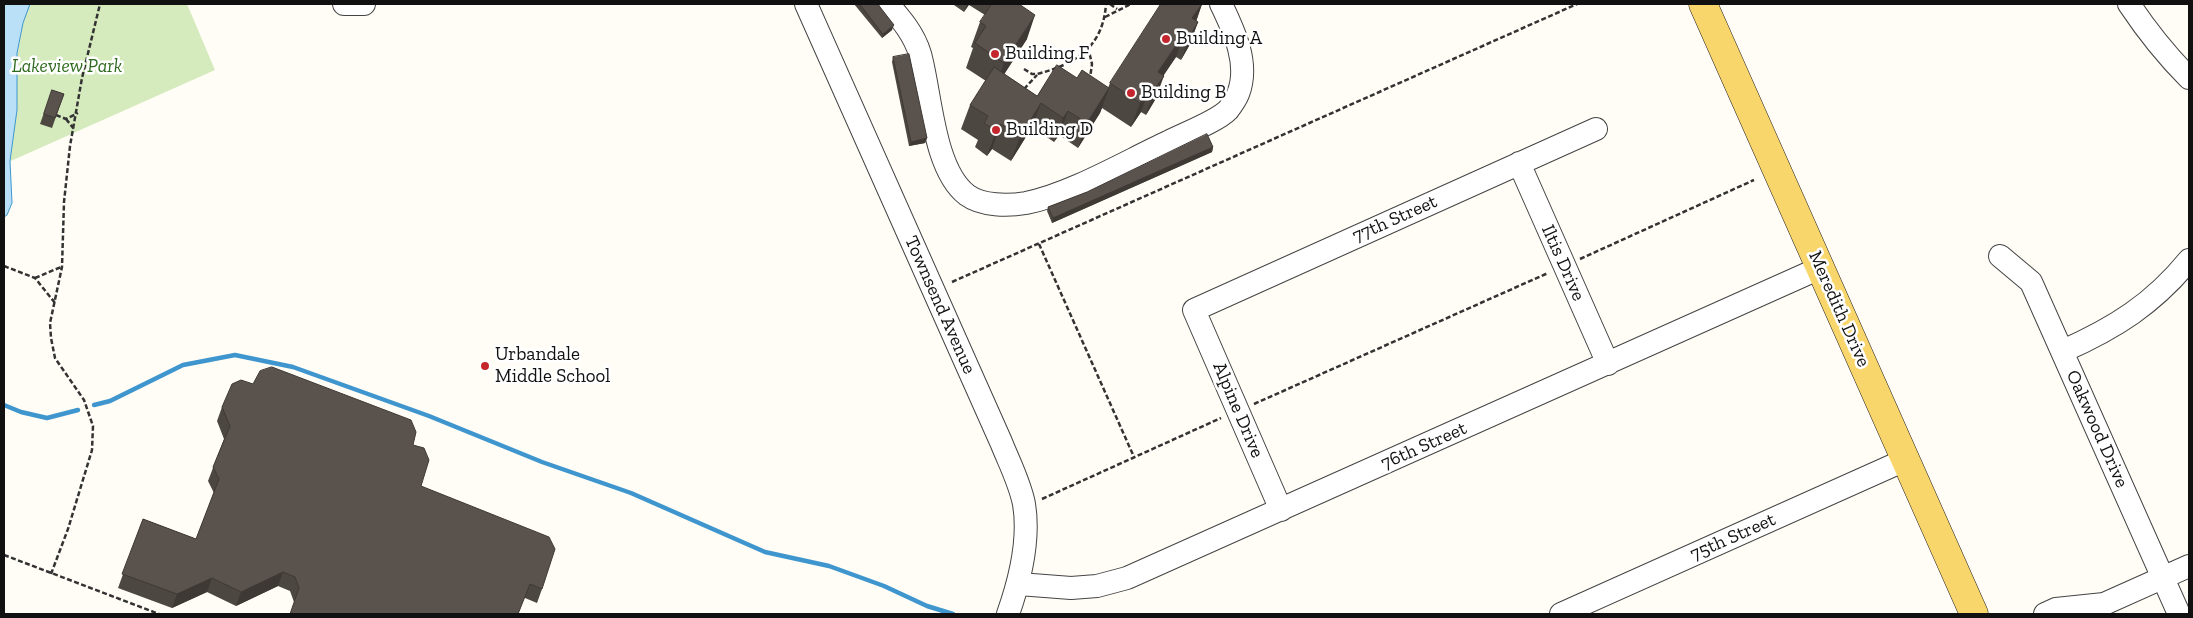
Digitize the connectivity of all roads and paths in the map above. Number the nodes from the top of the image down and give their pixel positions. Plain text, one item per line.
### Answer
1 (100, 4) edge
2 (806, 4) edge
3 (888, 4) edge
4 (1106, 4) edge
5 (1110, 4) edge
6 (1131, 4) edge
7 (1221, 4) edge
8 (1577, 4) edge
9 (1703, 4) edge
10 (2129, 4) edge
11 (1117, 9) junction
12 (1104, 17) junction
13 (1088, 47) junction
14 (1024, 69) dead end
15 (1037, 74) junction
16 (2189, 78) edge
17 (1087, 85) edge
18 (1024, 89) edge
19 (78, 112) junction
20 (56, 115) edge
21 (66, 119) junction
22 (74, 129) junction
23 (1596, 129) dead end
24 (1519, 163) junction
25 (1754, 180) dead end
26 (1039, 244) junction
27 (2000, 256) dead end
28 (2189, 260) edge
29 (4, 266) edge
30 (62, 267) junction
31 (1565, 268) junction
32 (1820, 268) junction
33 (35, 278) junction
34 (952, 282) dead end
35 (55, 303) junction
36 (1194, 310) joint
37 (2063, 351) junction
38 (1608, 364) junction
39 (1238, 410) junction
40 (1134, 457) junction
41 (1906, 460) junction
42 (1024, 506) junction
43 (1281, 510) junction
44 (4, 555) edge
45 (2189, 566) edge
46 (51, 574) junction
47 (2163, 578) junction
48 (1019, 584) junction
49 (2097, 609) edge
50 (158, 614) edge
51 (1008, 614) edge
52 (1561, 614) edge
53 (1974, 614) edge
54 (2045, 614) edge
55 (2179, 614) edge

1 - 19 path
2 - 42 street, Townsend Avenue
3 - 7 street
4 - 12 path
5 - 11 path
6 - 11 path
8 - 26 path
9 - 32 main road, Meredith Drive
10 - 16 street
11 - 12 path
12 - 13 path
13 - 15 path
13 - 17 path
14 - 15 path
15 - 18 path
19 - 21 path
19 - 22 path
20 - 21 path
21 - 22 path
22 - 30 path
23 - 24 street, 77th Street
24 - 31 street, Iltis Drive
24 - 36 street, 77th Street
25 - 31 path
26 - 34 path
26 - 40 path
27 - 37 street, Oakwood Drive
28 - 37 street
29 - 33 path
30 - 33 path
30 - 35 path
31 - 38 street, Iltis Drive
31 - 39 path
32 - 38 street, 76th Street
32 - 41 main road, Meredith Drive
33 - 35 path
35 - 46 path
36 - 39 street, Alpine Drive
37 - 47 street, Oakwood Drive
38 - 43 street, 76th Street
39 - 40 path
39 - 43 street, Alpine Drive
40 - 42 path
41 - 52 street, 75th Street
41 - 53 main road, Meredith Drive
42 - 48 street, Townsend Avenue
43 - 48 street, 76th Street
44 - 46 path
45 - 47 street
46 - 50 path
47 - 49 street
47 - 55 street, Oakwood Drive
48 - 51 street, Townsend Avenue
49 - 54 street

